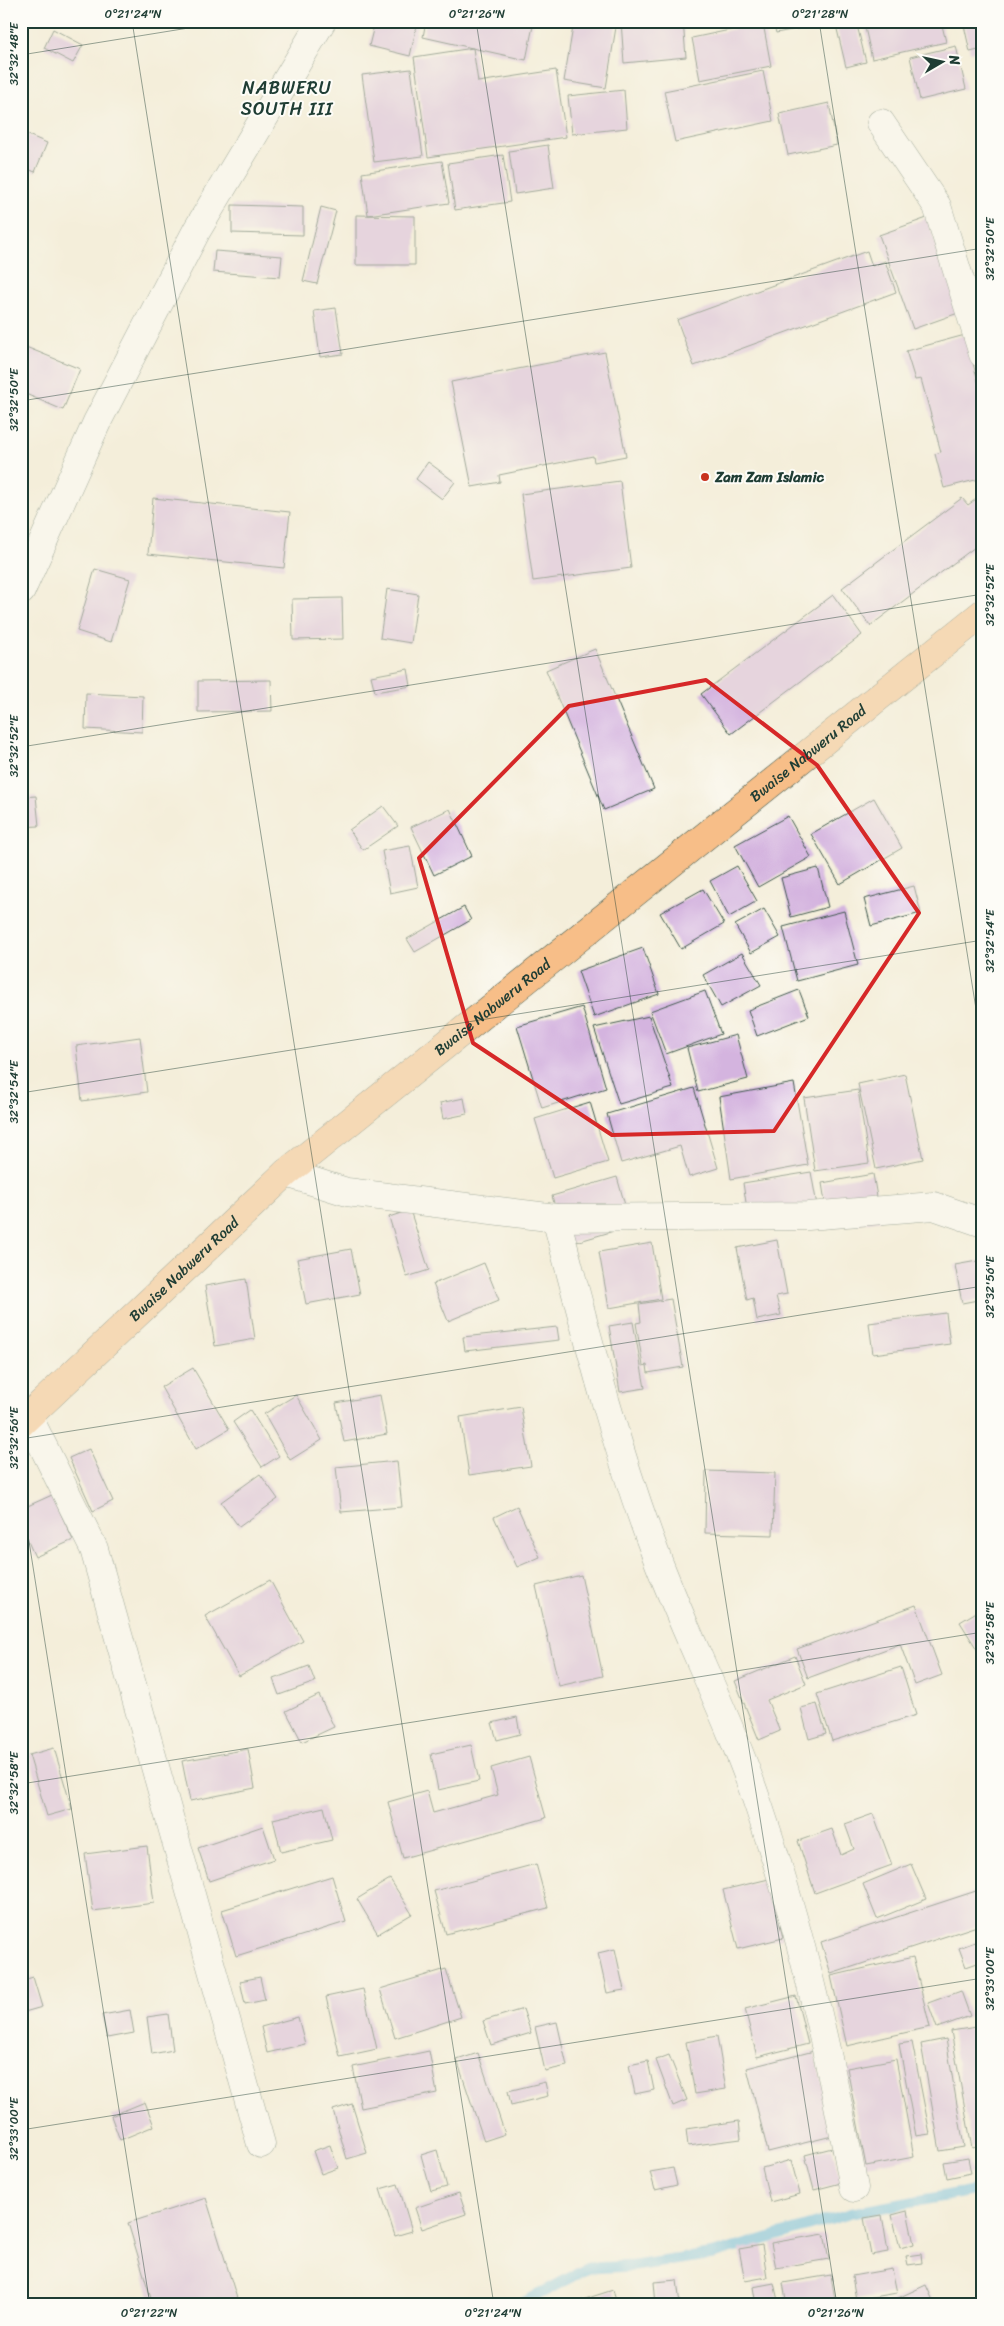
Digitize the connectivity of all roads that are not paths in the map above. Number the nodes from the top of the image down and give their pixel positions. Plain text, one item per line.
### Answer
1 (322, 21) edge
2 (881, 123) dead end
3 (983, 354) edge
4 (21, 591) edge
5 (983, 613) edge
6 (286, 1173) junction
7 (556, 1218) junction
8 (983, 1223) edge
9 (24, 1419) edge
10 (260, 2144) dead end
11 (854, 2188) dead end

1 - 4 street
2 - 3 street
5 - 6 main road, Bwaise Nabweru Road
6 - 7 street
6 - 9 main road, Bwaise Nabweru Road
7 - 8 street
7 - 11 street
9 - 10 street

